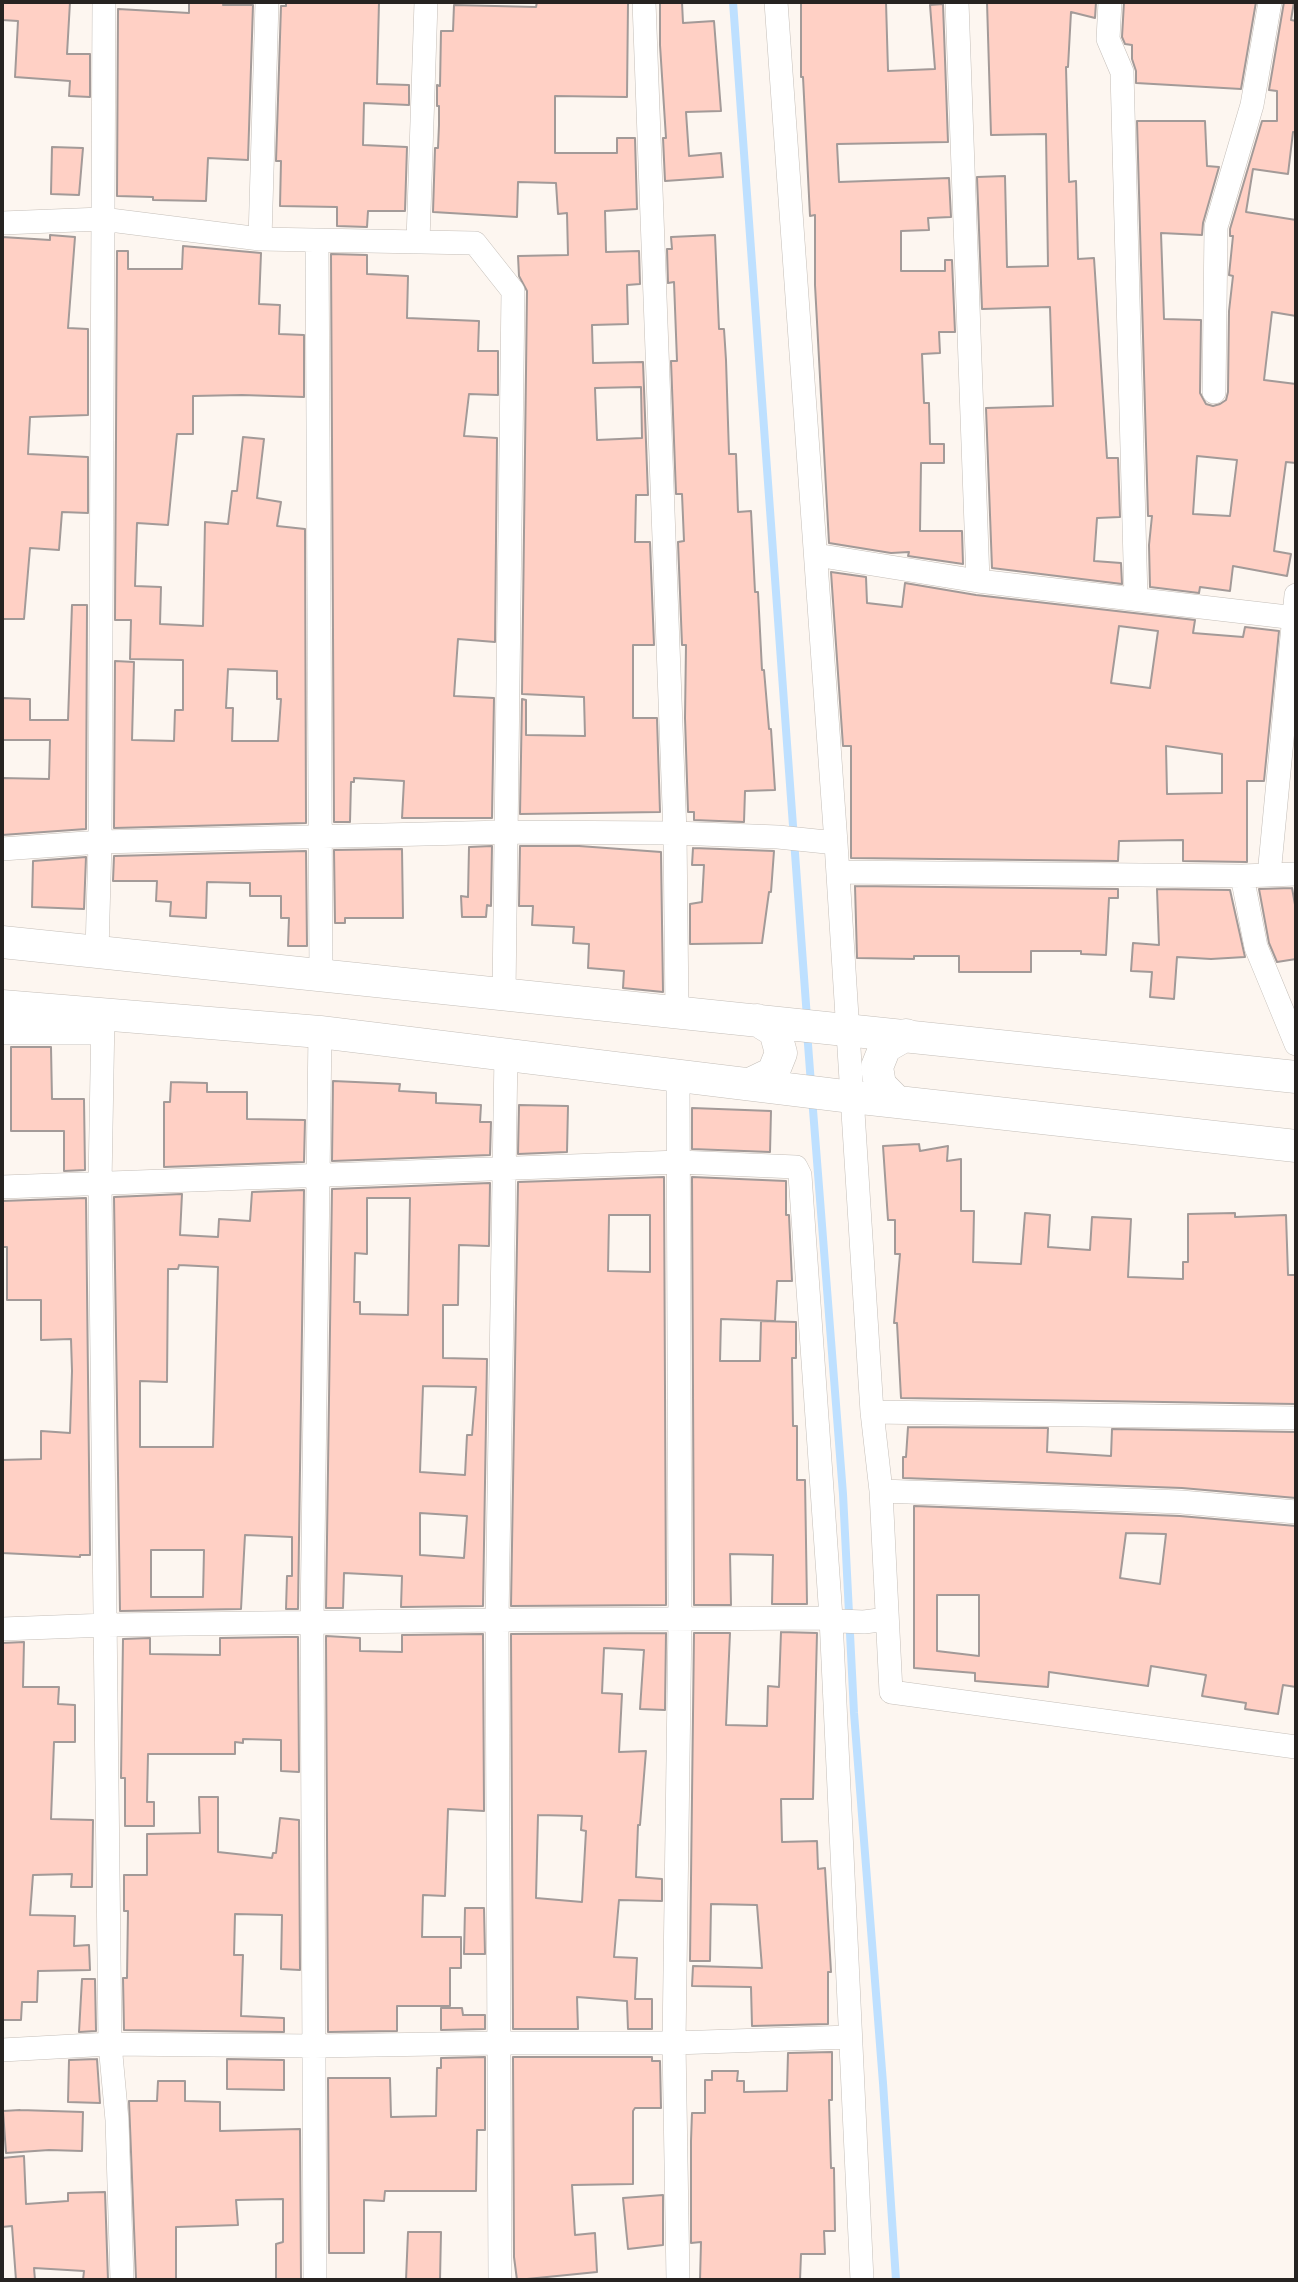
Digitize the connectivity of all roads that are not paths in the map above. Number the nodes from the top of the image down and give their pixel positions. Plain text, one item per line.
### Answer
1 (104, 2) edge
2 (267, 2) edge
3 (426, 2) edge
4 (644, 2) edge
5 (776, 2) edge
6 (957, 2) edge
7 (1110, 2) edge
8 (1270, 2) edge
9 (102, 219) junction
10 (2, 223) edge
11 (260, 239) junction
12 (317, 241) junction
13 (418, 241) junction
14 (1214, 392) dead end
15 (816, 555) junction
16 (978, 581) junction
17 (1136, 599) junction
18 (1295, 610) edge
19 (505, 831) junction
20 (675, 833) junction
21 (322, 835) junction
22 (100, 842) junction
23 (836, 843) junction
24 (2, 849) edge
25 (838, 872) junction
26 (1296, 874) edge
27 (1269, 875) junction
28 (1242, 876) junction
29 (2, 942) edge
30 (97, 952) junction
31 (321, 975) junction
32 (504, 994) junction
33 (2, 1006) edge
34 (677, 1012) junction
35 (771, 1022) junction
36 (102, 1024) junction
37 (848, 1030) junction
38 (320, 1032) junction
39 (2, 1033) edge
40 (906, 1035) junction
41 (1296, 1044) edge
42 (506, 1053) junction
43 (677, 1076) junction
44 (1296, 1077) edge
45 (750, 1084) junction
46 (852, 1097) junction
47 (897, 1102) junction
48 (1296, 1146) edge
49 (679, 1162) junction
50 (503, 1169) junction
51 (317, 1177) junction
52 (100, 1184) junction
53 (2, 1187) edge
54 (872, 1412) junction
55 (1296, 1418) edge
56 (881, 1491) junction
57 (1296, 1512) edge
58 (680, 1618) junction
59 (887, 1619) junction
60 (497, 1620) junction
61 (835, 1620) junction
62 (312, 1622) junction
63 (107, 1625) junction
64 (2, 1629) edge
65 (1296, 1747) edge
66 (850, 2037) junction
67 (498, 2043) junction
68 (674, 2043) junction
69 (110, 2044) junction
70 (314, 2046) junction
71 (2, 2050) edge
72 (122, 2280) edge
73 (315, 2280) edge
74 (500, 2280) edge
75 (678, 2280) edge
76 (862, 2280) edge

1 - 9 street
2 - 11 street
3 - 13 street
4 - 20 street
5 - 15 street
6 - 16 street
7 - 17 street
8 - 14 street
9 - 10 street
9 - 11 street
9 - 22 street
11 - 12 street
12 - 13 street
12 - 21 street
13 - 19 street
15 - 16 street
15 - 23 street
16 - 17 street
17 - 18 street
18 - 27 street
19 - 20 street
19 - 21 street
19 - 32 street
20 - 23 street
20 - 34 street
21 - 22 street
21 - 31 street
22 - 24 street
22 - 30 street
23 - 25 street
25 - 28 street
25 - 37 street
26 - 27 street
27 - 28 street
28 - 41 street
29 - 30 street
30 - 31 street
31 - 32 street
32 - 34 street
33 - 36 street
34 - 35 street
35 - 37 street
35 - 45 street
36 - 38 street
36 - 39 street
36 - 52 street
37 - 40 street
37 - 46 street
38 - 42 street
38 - 51 street
40 - 44 street
40 - 47 street
42 - 43 street
42 - 50 street
43 - 45 street
43 - 49 street
45 - 46 street
46 - 47 street
46 - 54 street
47 - 48 street
49 - 50 street
49 - 58 street
49 - 61 street
50 - 51 street
50 - 60 street
51 - 52 street
51 - 62 street
52 - 53 street
52 - 63 street
54 - 55 street
54 - 56 street
56 - 57 street
56 - 59 street
58 - 60 street
58 - 61 street
58 - 68 street
59 - 61 street
59 - 65 street
60 - 62 street
60 - 67 street
61 - 66 street
62 - 63 street
62 - 70 street
63 - 64 street
63 - 69 street
66 - 68 street
66 - 76 street
67 - 68 street
67 - 70 street
67 - 74 street
68 - 75 street
69 - 70 street
69 - 71 street
69 - 72 street
70 - 73 street

